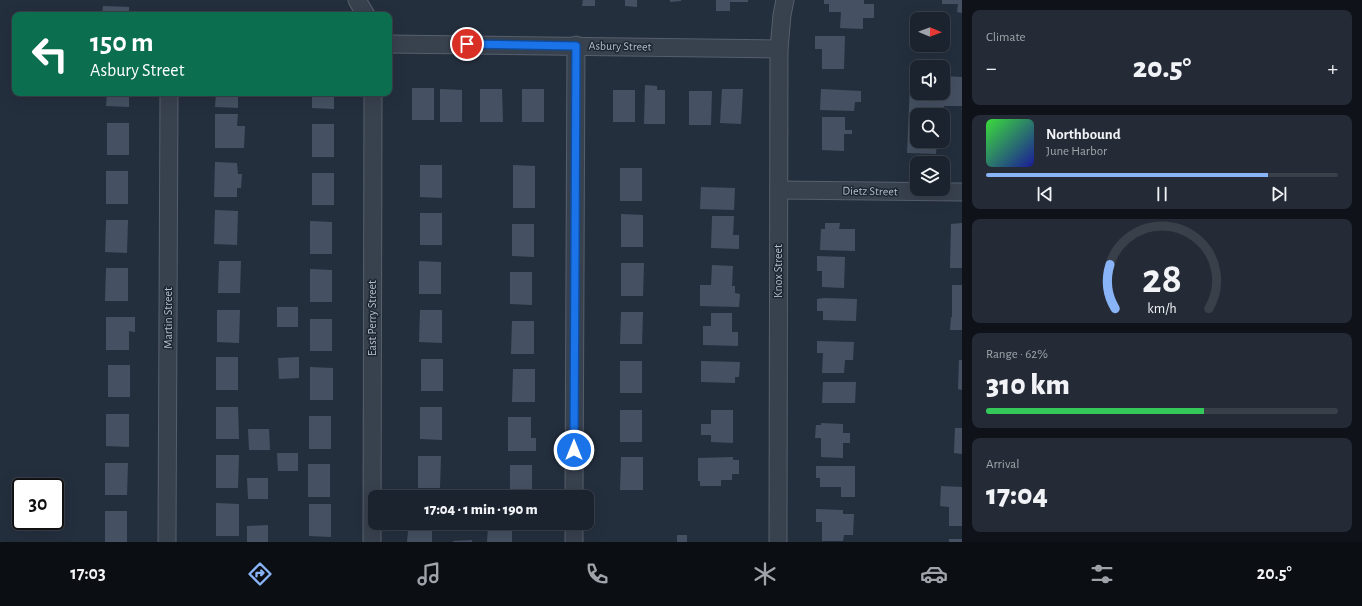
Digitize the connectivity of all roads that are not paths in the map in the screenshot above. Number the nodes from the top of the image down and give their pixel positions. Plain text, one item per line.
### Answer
1 (357, 0) edge
2 (785, 0) edge
3 (364, 12) edge
4 (392, 44) edge
5 (576, 46) junction
6 (779, 49) junction
7 (169, 96) edge
8 (373, 96) edge
9 (779, 190) junction
10 (962, 192) edge
11 (574, 490) edge
12 (574, 530) edge
13 (167, 542) edge
14 (372, 542) edge
15 (574, 542) edge
16 (778, 542) edge

1 - 3 street
2 - 6 street, Knox Street
4 - 5 street, Asbury Street
5 - 6 street, Asbury Street
5 - 11 street
6 - 9 street, Knox Street
7 - 13 street, Martin Street
8 - 14 street, East Perry Street
9 - 10 street, Dietz Street
9 - 16 street, Knox Street
12 - 15 street

